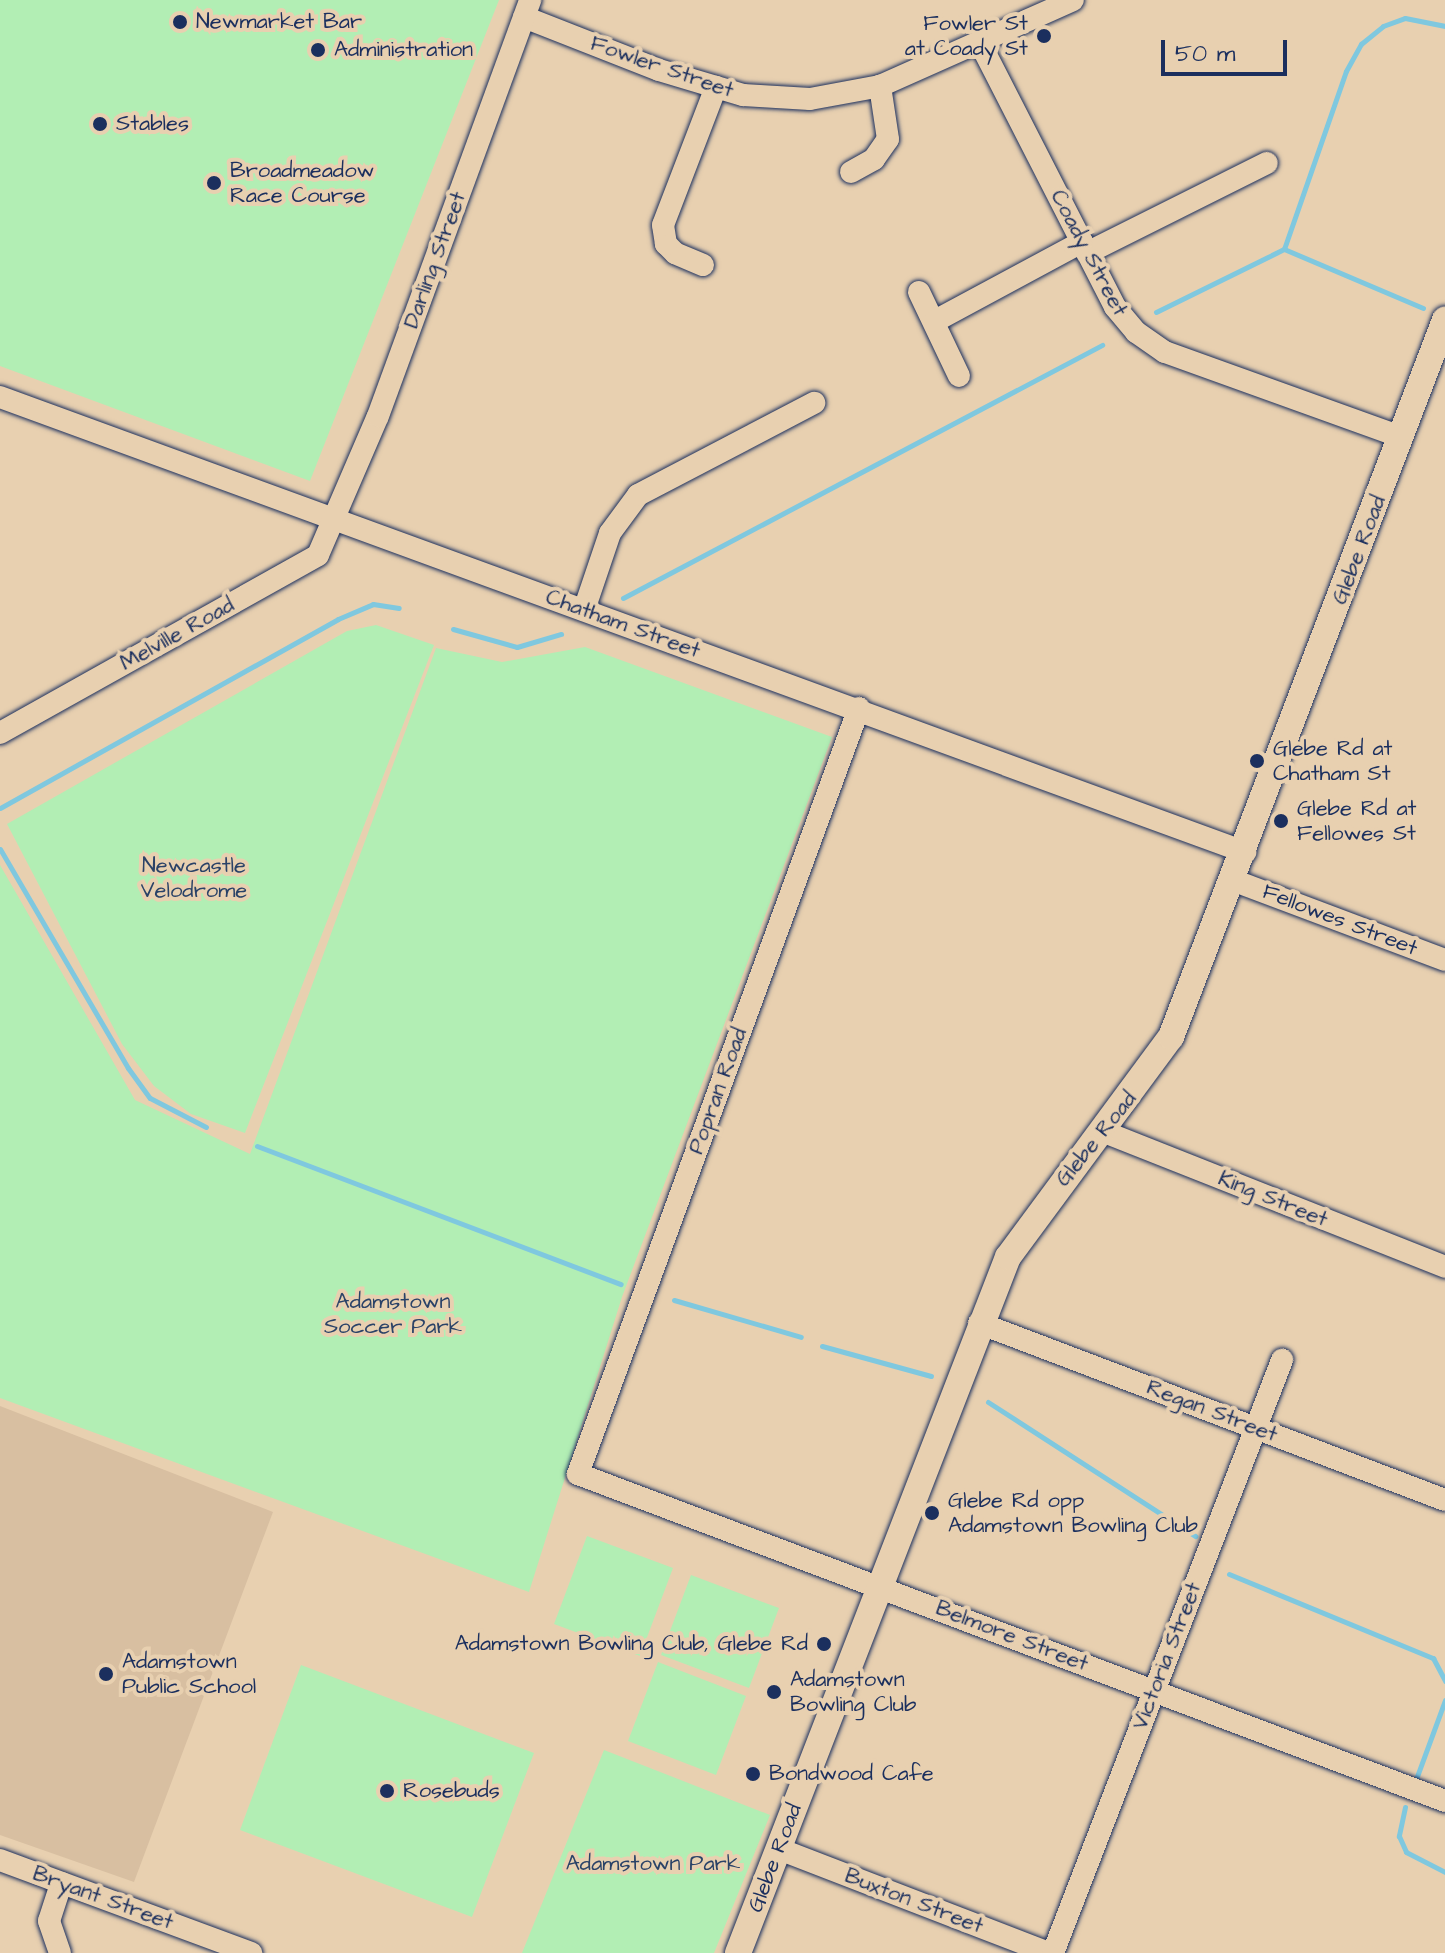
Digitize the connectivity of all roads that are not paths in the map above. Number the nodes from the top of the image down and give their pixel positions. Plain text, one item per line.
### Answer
1 (1073, 0) edge
2 (527, 8) edge
3 (981, 45) junction
4 (880, 86) junction
5 (716, 87) junction
6 (1267, 163) dead end
7 (851, 172) dead end
8 (1084, 247) junction
9 (703, 265) dead end
10 (919, 292) dead end
11 (1445, 320) edge
12 (935, 321) junction
13 (959, 376) dead end
14 (0, 397) edge
15 (814, 403) dead end
16 (1401, 437) junction
17 (338, 520) junction
18 (584, 610) junction
19 (859, 708) junction
20 (0, 733) edge
21 (1245, 852) junction
22 (1235, 881) junction
23 (1445, 960) edge
24 (1102, 1131) junction
25 (1445, 1267) edge
26 (979, 1323) junction
27 (1282, 1360) dead end
28 (1257, 1427) junction
29 (578, 1474) joint
30 (1445, 1500) edge
31 (878, 1586) junction
32 (1154, 1690) junction
33 (1445, 1801) edge
34 (779, 1849) junction
35 (0, 1860) edge
36 (61, 1883) junction
37 (60, 1953) edge
38 (251, 1953) edge
39 (738, 1953) edge
40 (1051, 1953) edge

1 - 3 street, Fowler Street
2 - 5 street, Fowler Street
2 - 17 street, Darling Street
3 - 4 street, Fowler Street
3 - 8 street, Coady Street
4 - 5 street, Fowler Street
4 - 7 street
5 - 9 street
6 - 8 street
8 - 12 street
8 - 16 street, Coady Street
10 - 12 street
11 - 16 main road, Glebe Road
12 - 13 street
14 - 17 street, Chatham Street
15 - 18 street
16 - 21 main road, Glebe Road
17 - 18 street, Chatham Street
17 - 20 street, Melville Road
18 - 19 street, Chatham Street
19 - 21 street, Chatham Street
19 - 29 street, Popran Road
21 - 22 main road, Glebe Road
22 - 23 street, Fellowes Street
22 - 24 main road, Glebe Road
24 - 25 street, King Street
24 - 26 main road, Glebe Road
26 - 28 street, Regan Street
26 - 31 main road, Glebe Road
27 - 28 street, Victoria Street
28 - 30 street, Regan Street
28 - 32 street, Victoria Street
29 - 31 street, Belmore Street
31 - 32 street, Belmore Street
31 - 34 main road, Glebe Road
32 - 33 street, Belmore Street
32 - 40 street, Victoria Street
34 - 39 main road, Glebe Road
34 - 40 street, Buxton Street
35 - 36 street, Bryant Street
36 - 37 street
36 - 38 street, Bryant Street

